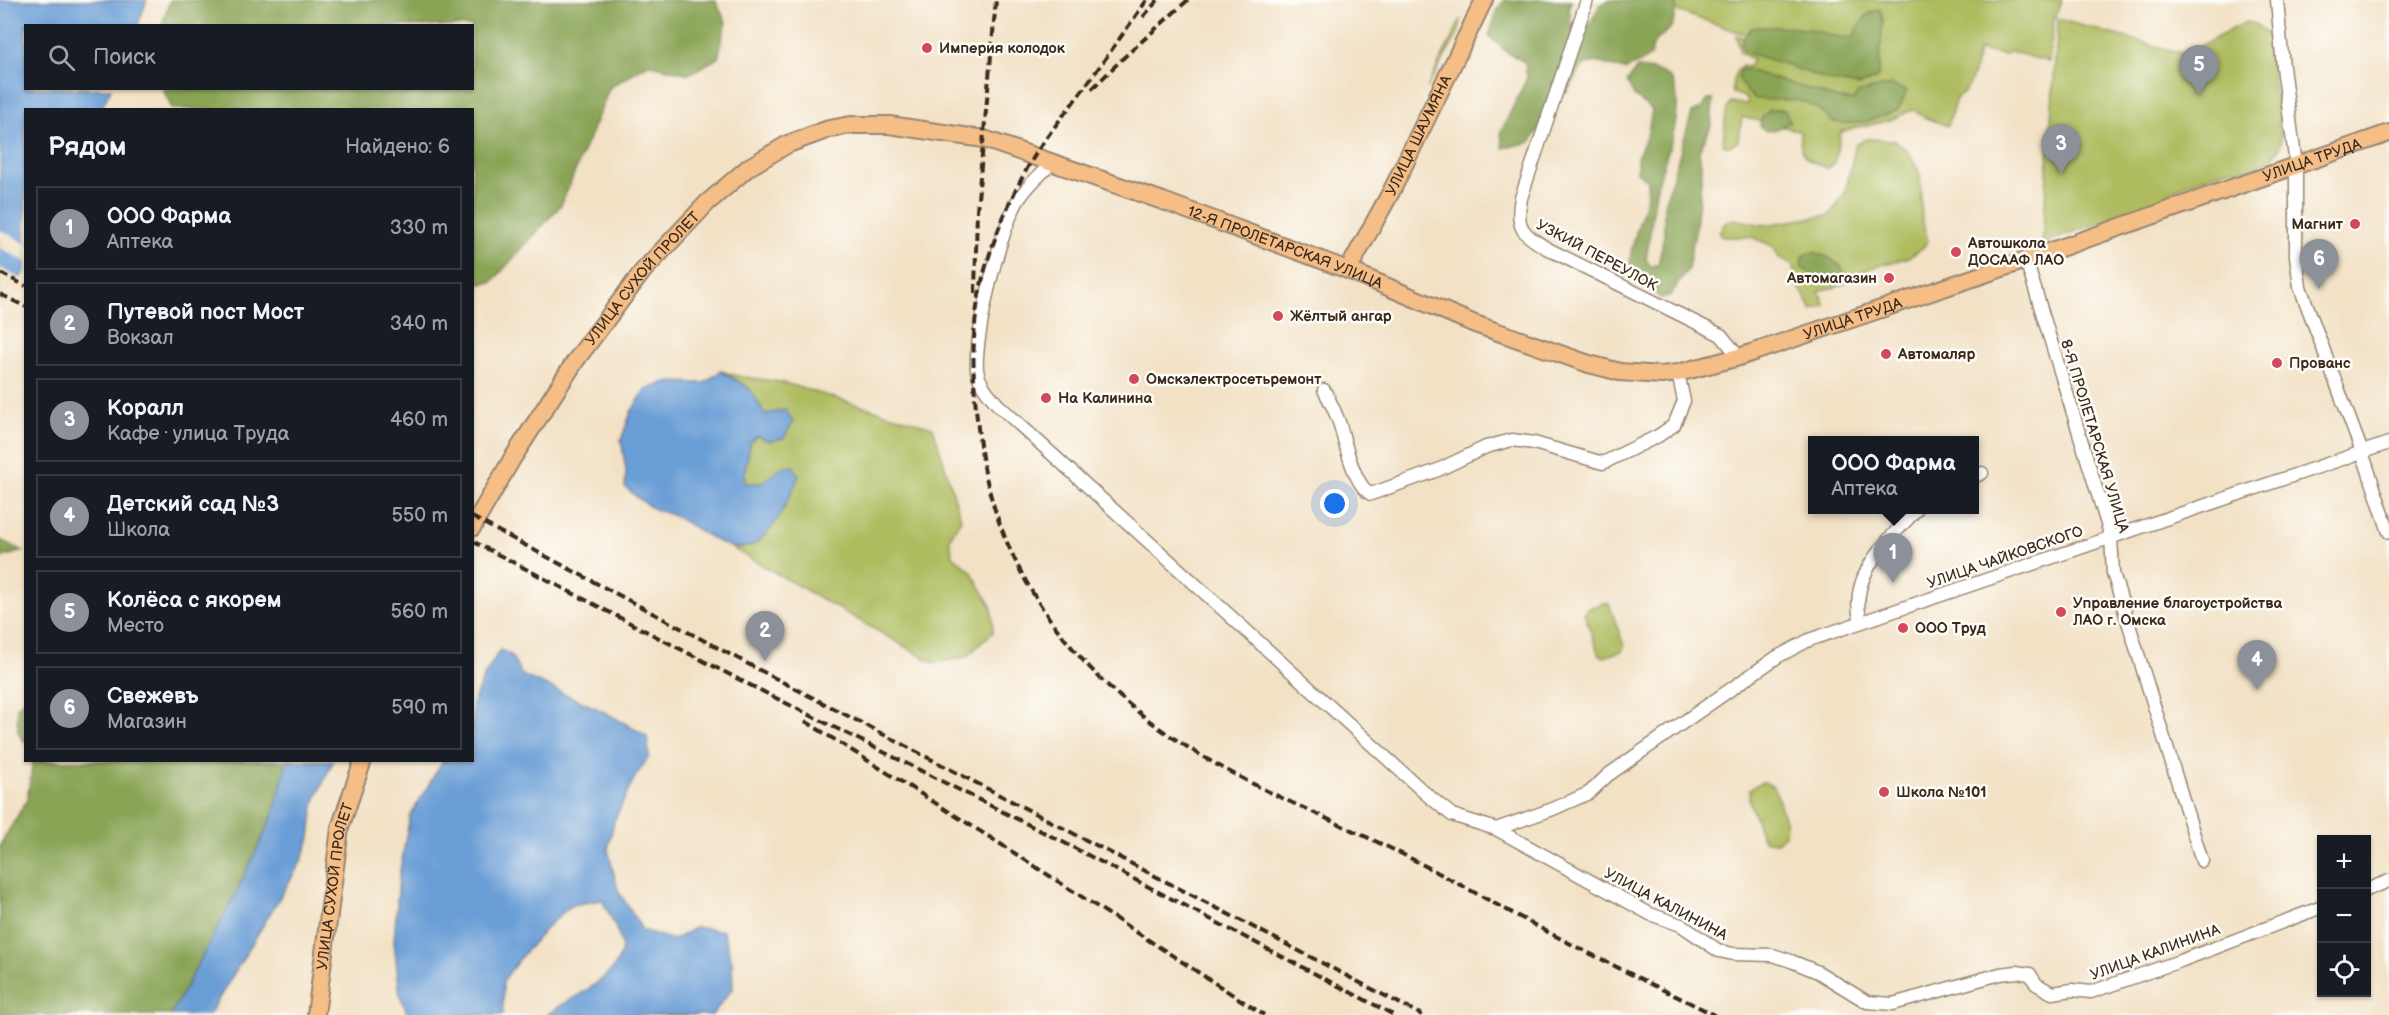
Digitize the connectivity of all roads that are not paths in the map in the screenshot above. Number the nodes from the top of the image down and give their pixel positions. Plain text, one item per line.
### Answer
1 (1484, 0) edge
2 (1587, 0) edge
3 (2277, 0) edge
4 (890, 125) joint
5 (2389, 133) edge
6 (1053, 162) junction
7 (2296, 165) junction
8 (2026, 260) junction
9 (1348, 270) junction
10 (1739, 357) junction
11 (1678, 374) junction
12 (1324, 390) dead end
13 (2389, 443) edge
14 (2362, 452) junction
15 (1912, 514) edge
16 (474, 525) edge
17 (2389, 532) edge
18 (2111, 537) junction
19 (1861, 622) junction
20 (362, 762) edge
21 (1496, 829) junction
22 (2202, 861) dead end
23 (2389, 881) edge
24 (2369, 889) edge
25 (2317, 909) edge
26 (316, 1015) edge

1 - 9 main road, УЛИЦА ШАУМЯНА
2 - 10 street, УЗКИЙ ПЕРЕУЛОК
3 - 7 street
4 - 6 main road, 12-Я ПРОЛЕТАРСКАЯ УЛИЦА
4 - 16 main road, УЛИЦА СУХОЙ ПРОЛЕТ
5 - 7 main road, УЛИЦА ТРУДА
6 - 9 main road, 12-Я ПРОЛЕТАРСКАЯ УЛИЦА
6 - 21 street, УЛИЦА КАЛИНИНА
7 - 8 main road, УЛИЦА ТРУДА
7 - 14 street
8 - 10 main road, УЛИЦА ТРУДА
8 - 18 street, 8-Я ПРОЛЕТАРСКАЯ УЛИЦА
9 - 11 main road, 12-Я ПРОЛЕТАРСКАЯ УЛИЦА
10 - 11 main road, УЛИЦА ТРУДА
11 - 12 street
13 - 14 street, УЛИЦА ЧАЙКОВСКОГО
14 - 17 street
14 - 18 street, УЛИЦА ЧАЙКОВСКОГО
15 - 19 street
18 - 19 street, УЛИЦА ЧАЙКОВСКОГО
18 - 22 street, 8-Я ПРОЛЕТАРСКАЯ УЛИЦА
19 - 21 street, УЛИЦА ЧАЙКОВСКОГО
20 - 26 main road, УЛИЦА СУХОЙ ПРОЛЕТ
21 - 25 street, УЛИЦА КАЛИНИНА
23 - 24 street

